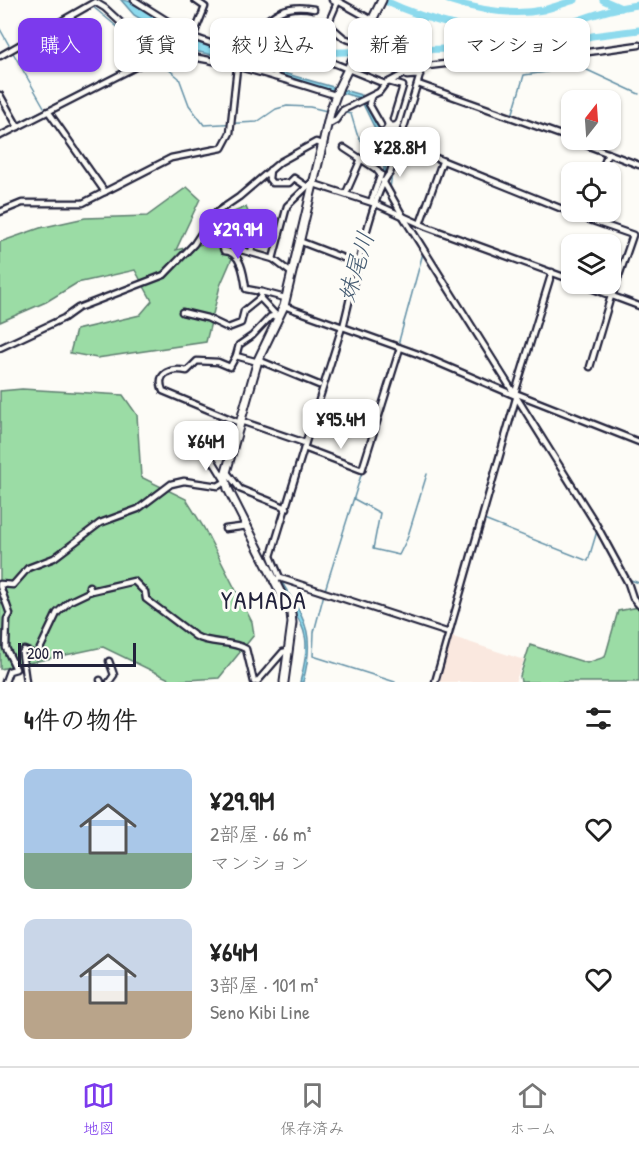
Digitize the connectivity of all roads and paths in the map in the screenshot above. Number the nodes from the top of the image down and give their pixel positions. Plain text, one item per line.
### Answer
1 (134, 0) edge
2 (195, 0) edge
3 (334, 0) edge
4 (382, 0) edge
5 (314, 9) dead end
6 (115, 18) edge
7 (163, 18) edge
8 (264, 18) edge
9 (331, 18) edge
10 (371, 18) edge
11 (373, 18) edge
12 (198, 24) edge
13 (639, 45) edge
14 (0, 56) edge
15 (348, 70) edge
16 (125, 72) edge
17 (237, 72) edge
18 (263, 72) edge
19 (359, 72) edge
20 (276, 74) joint
21 (398, 77) junction
22 (387, 83) junction
23 (418, 84) junction
24 (337, 92) junction
25 (0, 95) edge
26 (366, 100) junction
27 (48, 111) junction
28 (393, 119) dead end
29 (327, 125) junction
30 (381, 125) dead end
31 (18, 127) junction
32 (561, 135) edge
33 (0, 136) edge
34 (400, 143) junction
35 (324, 145) junction
36 (344, 148) dead end
37 (598, 150) edge
38 (607, 154) junction
39 (361, 159) junction
40 (604, 162) edge
41 (442, 163) junction
42 (639, 165) edge
43 (270, 170) junction
44 (383, 176) junction
45 (315, 182) junction
46 (306, 186) junction
47 (105, 192) junction
48 (346, 193) junction
49 (373, 203) junction
50 (561, 209) edge
51 (0, 212) edge
52 (407, 219) junction
53 (595, 222) edge
54 (420, 224) junction
55 (255, 236) dead end
56 (299, 242) junction
57 (251, 252) junction
58 (273, 259) junction
59 (357, 263) junction
60 (290, 272) junction
61 (551, 274) junction
62 (561, 277) edge
63 (604, 294) edge
64 (261, 295) junction
65 (611, 297) junction
66 (285, 302) junction
67 (639, 306) edge
68 (182, 312) dead end
69 (278, 314) junction
70 (341, 327) junction
71 (398, 347) junction
72 (0, 348) edge
73 (236, 356) junction
74 (258, 361) junction
75 (590, 367) dead end
76 (319, 385) dead end
77 (516, 395) junction
78 (241, 422) junction
79 (639, 442) edge
80 (304, 444) junction
81 (206, 450) dead end
82 (225, 477) junction
83 (285, 507) junction
84 (248, 526) junction
85 (225, 530) dead end
86 (276, 579) junction
87 (0, 585) edge
88 (639, 605) edge
89 (7, 619) junction
90 (0, 620) edge
91 (448, 633) junction
92 (288, 651) junction
93 (109, 661) dead end
94 (5, 682) edge
95 (27, 682) edge
96 (109, 682) edge
97 (255, 682) edge
98 (284, 682) edge
99 (435, 682) edge

1 - 7 street
2 - 12 street
3 - 9 street
3 - 10 street
4 - 11 main road
5 - 8 street
6 - 14 street
13 - 21 street
15 - 24 main road
16 - 27 street
17 - 47 street
18 - 20 street
19 - 22 street
20 - 24 street
21 - 22 street
21 - 23 street
22 - 26 street
22 - 28 street
23 - 32 street
23 - 34 street
24 - 29 main road
25 - 31 street
26 - 29 street
26 - 30 street
27 - 31 street
27 - 47 street
29 - 35 main road
31 - 33 street
34 - 41 street
34 - 44 street
35 - 43 street
35 - 45 main road
36 - 39 street
37 - 38 street
38 - 40 street
38 - 42 street
39 - 44 street
39 - 48 street
41 - 50 street
41 - 54 street
43 - 46 street
43 - 72 street
44 - 49 street
44 - 52 street
45 - 46 street
45 - 48 street
45 - 56 main road
46 - 58 street
47 - 51 street
48 - 49 street
49 - 52 street
49 - 59 street
52 - 54 street
52 - 77 street
53 - 65 street
54 - 61 street
55 - 57 street
56 - 59 street
56 - 60 main road
57 - 58 street
57 - 64 street
58 - 60 street
59 - 70 street
60 - 66 main road
61 - 62 street
61 - 77 street
63 - 65 street
64 - 66 street
64 - 68 street
64 - 69 street
65 - 67 street
65 - 75 street
66 - 69 main road
66 - 70 street
69 - 73 street
69 - 74 main road
70 - 71 street
70 - 80 street
71 - 77 street
71 - 80 street
73 - 74 street
73 - 78 street
74 - 76 street
74 - 78 main road
77 - 79 street
77 - 88 street
77 - 91 street
78 - 80 street
78 - 82 main road
80 - 83 street
81 - 82 street
82 - 83 street
82 - 84 main road
82 - 87 street
83 - 86 street
84 - 85 street
84 - 86 main road
86 - 91 street
86 - 92 main road
87 - 89 street
89 - 90 street
89 - 94 street
91 - 99 street
92 - 97 street
92 - 98 main road
93 - 96 street
95 - 97 street

